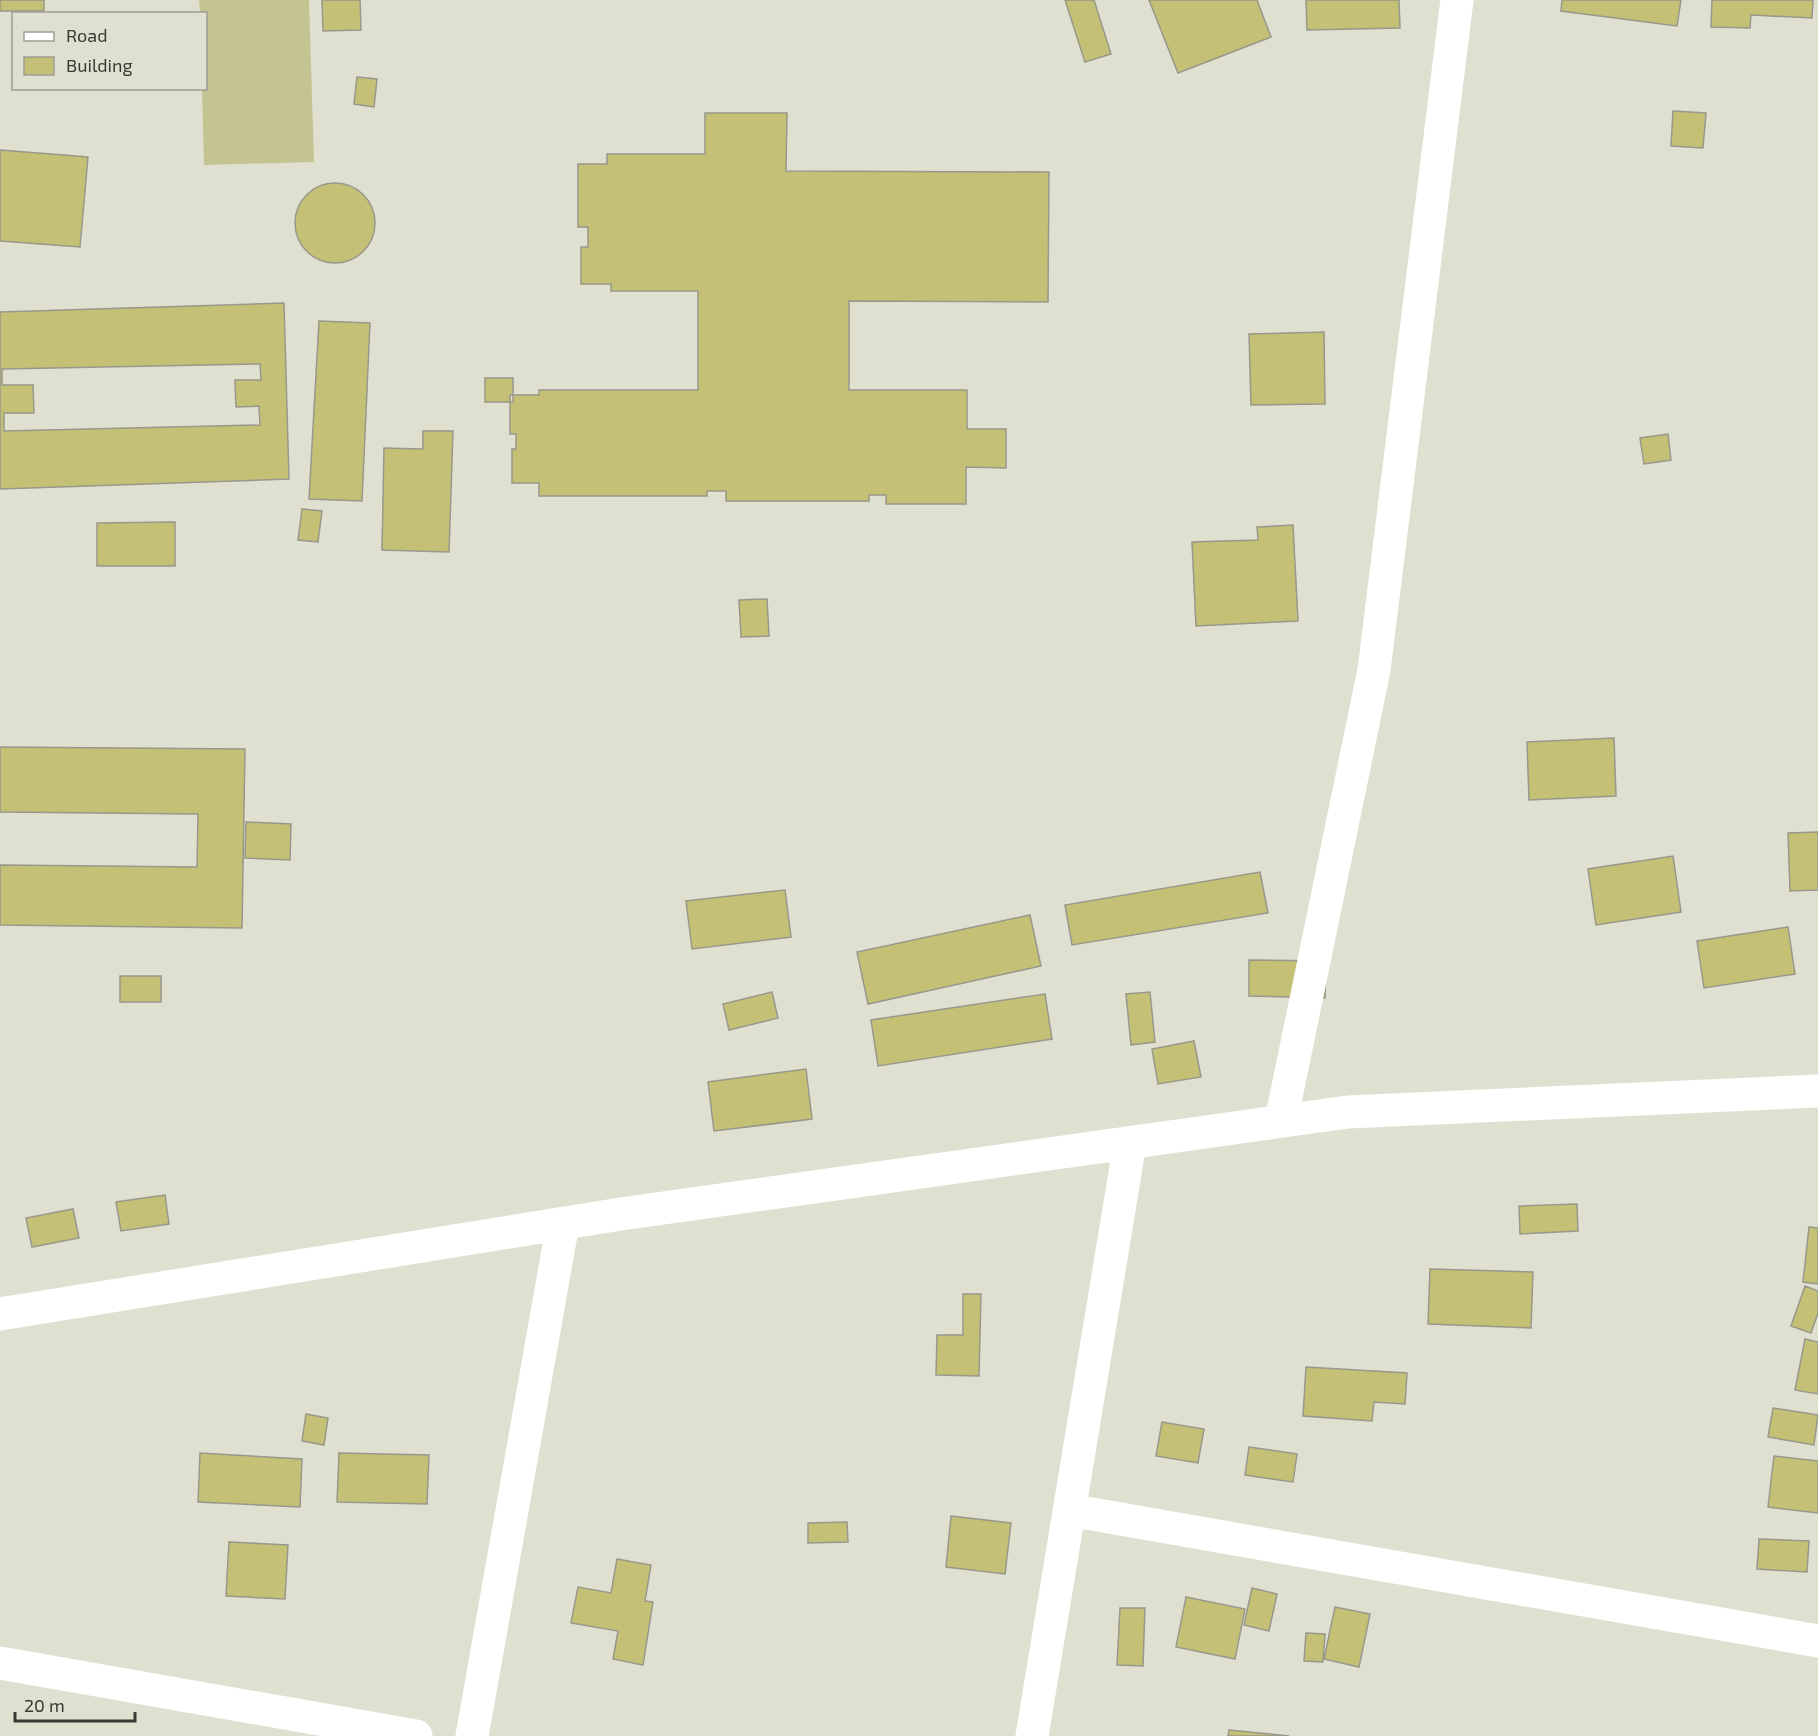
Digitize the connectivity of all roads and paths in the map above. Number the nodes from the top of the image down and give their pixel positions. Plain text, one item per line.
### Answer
1 (1457, 0) edge
2 (1818, 1091) edge
3 (1281, 1121) junction
4 (1130, 1143) junction
5 (562, 1223) junction
6 (0, 1314) edge
7 (1069, 1510) junction
8 (1818, 1641) edge
9 (0, 1663) edge
10 (416, 1736) edge
11 (472, 1736) edge
12 (1032, 1736) edge

1 - 3 street
2 - 3 street
3 - 4 street
4 - 5 street
4 - 7 street
5 - 6 street
5 - 11 street
7 - 8 street
7 - 12 street
9 - 10 street

